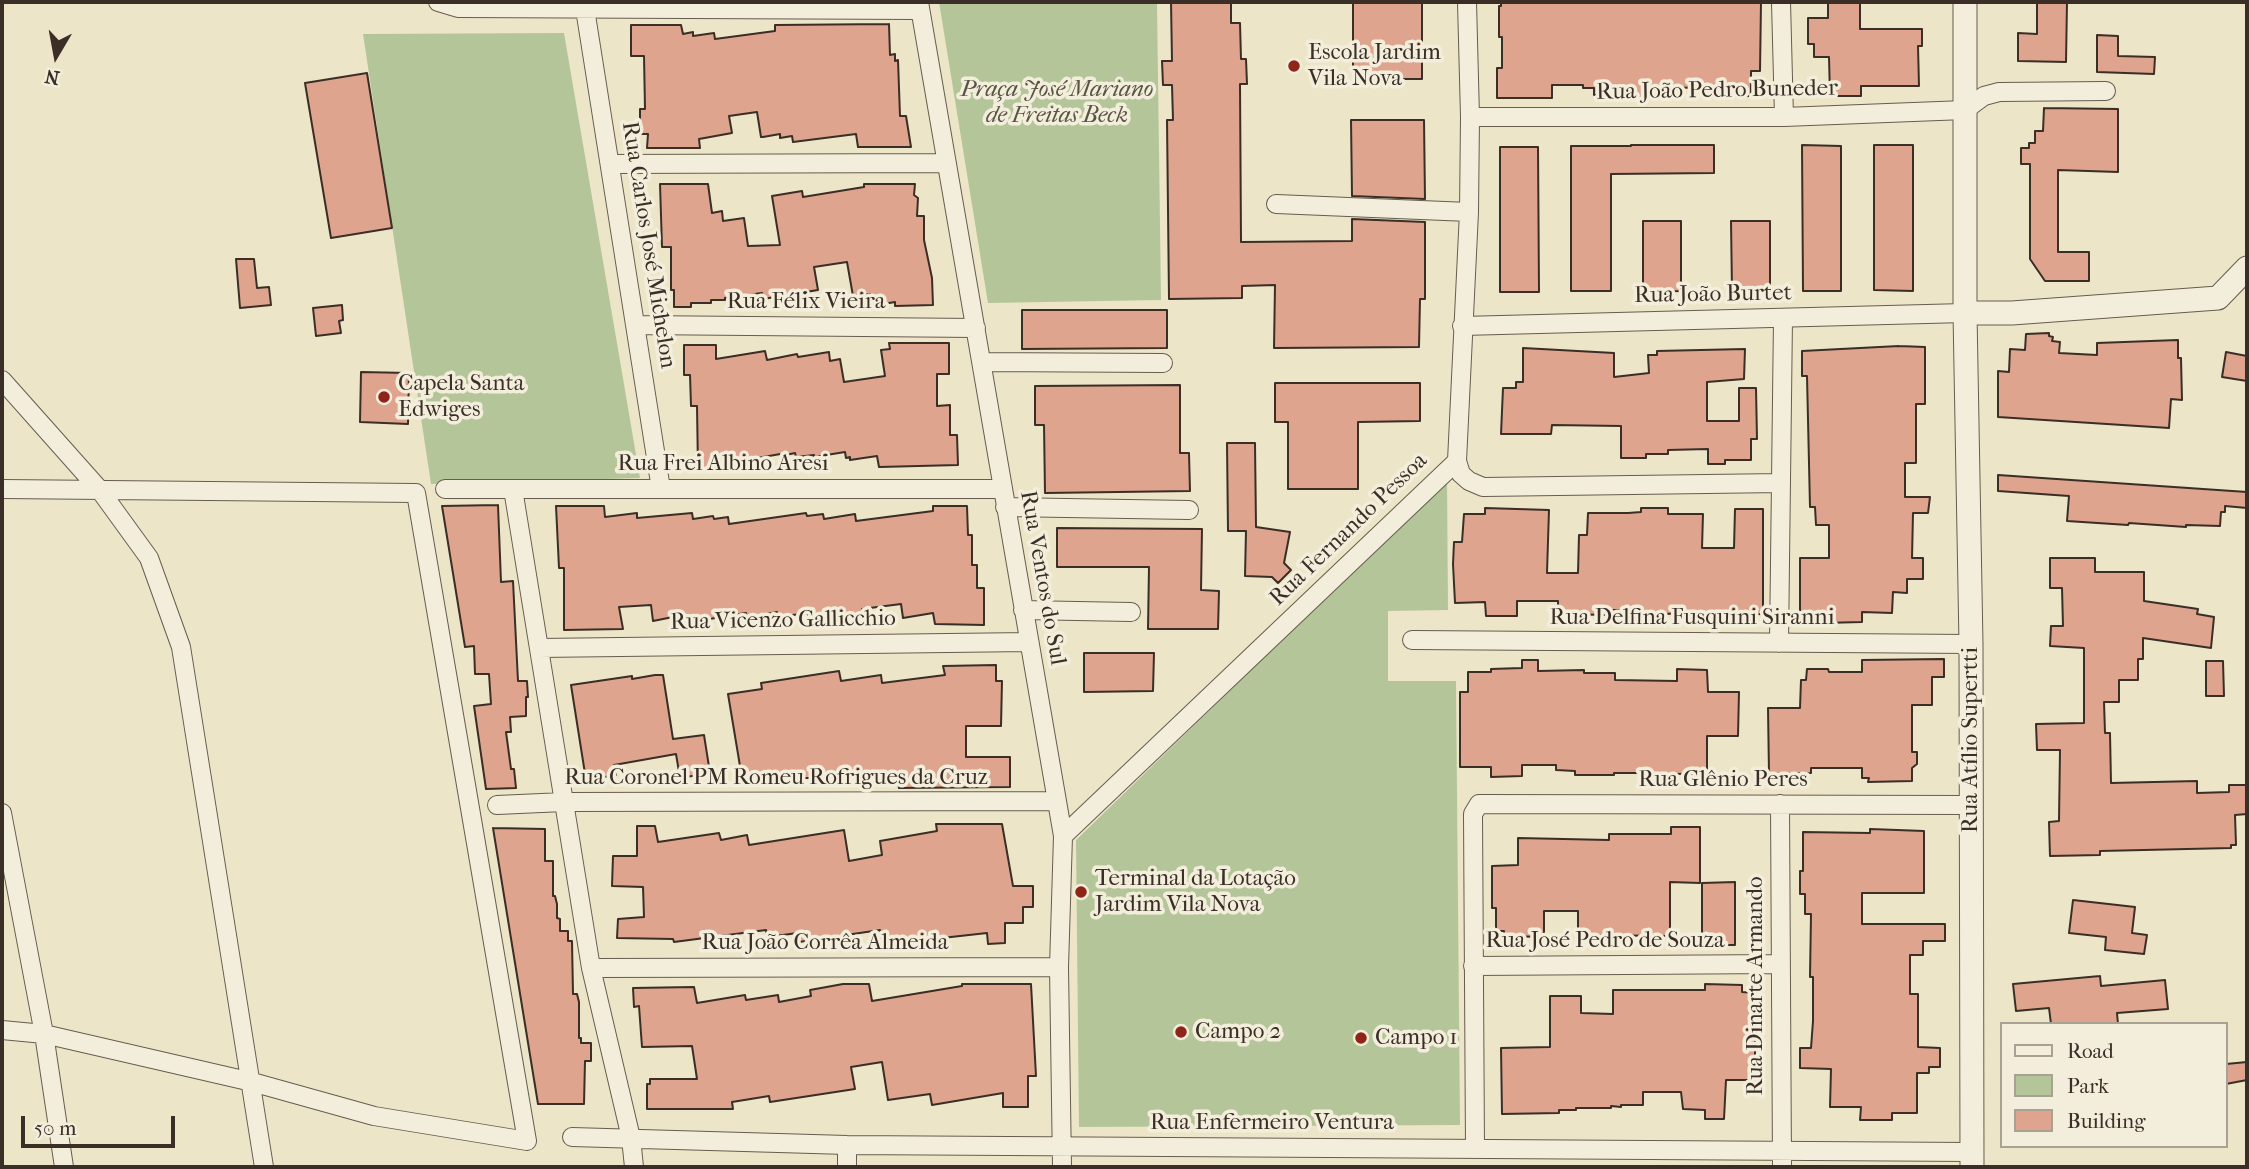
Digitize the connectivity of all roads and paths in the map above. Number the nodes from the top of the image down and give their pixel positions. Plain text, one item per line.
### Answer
1 (438, 2) edge
2 (1467, 2) edge
3 (1781, 2) edge
4 (1965, 2) edge
5 (797, 6) edge
6 (920, 6) edge
7 (585, 9) junction
8 (2106, 91) dead end
9 (1965, 110) junction
10 (1470, 117) junction
11 (1784, 117) junction
12 (947, 163) junction
13 (610, 164) junction
14 (1276, 204) dead end
15 (1469, 212) junction
16 (2247, 268) edge
17 (1965, 313) junction
18 (1783, 318) junction
19 (636, 325) junction
20 (1462, 326) junction
21 (976, 328) junction
22 (982, 362) junction
23 (1163, 363) dead end
24 (2, 380) edge
25 (1457, 461) junction
26 (1781, 483) junction
27 (2, 489) edge
28 (100, 489) junction
29 (445, 489) dead end
30 (513, 489) junction
31 (661, 489) junction
32 (1003, 498) junction
33 (1189, 510) dead end
34 (1023, 610) junction
35 (1131, 612) dead end
36 (1412, 640) dead end
37 (1029, 642) junction
38 (1779, 643) junction
39 (1971, 644) junction
40 (539, 648) junction
41 (1056, 801) junction
42 (564, 803) junction
43 (497, 804) dead end
44 (1780, 804) junction
45 (1970, 805) junction
46 (2, 813) edge
47 (1063, 836) junction
48 (1780, 964) junction
49 (1473, 966) junction
50 (1059, 967) junction
51 (591, 968) junction
52 (2, 1030) edge
53 (44, 1034) junction
54 (252, 1082) junction
55 (572, 1137) dead end
56 (631, 1138) junction
57 (847, 1144) junction
58 (1062, 1146) junction
59 (1475, 1149) junction
60 (1782, 1159) edge
61 (1971, 1160) edge
62 (64, 1167) edge
63 (264, 1167) edge
64 (634, 1167) edge
65 (847, 1167) edge
66 (1062, 1167) edge

1 - 7 street
2 - 10 street, Rua Fernando Pessoa
3 - 11 street
4 - 9 street, Rua Atílio Supertti
5 - 6 street
5 - 7 street
6 - 12 street, Rua Ventos do Sul
7 - 13 street, Rua Carlos José Michelon
8 - 9 street
9 - 11 street, Rua João Pedro Buneder
9 - 17 street, Rua Atílio Supertti
10 - 11 street, Rua João Pedro Buneder
10 - 15 street, Rua Fernando Pessoa
12 - 13 street
12 - 21 street, Rua Ventos do Sul
13 - 19 street, Rua Carlos José Michelon
14 - 15 street
15 - 20 street, Rua Fernando Pessoa
16 - 17 street
17 - 18 street, Rua João Burtet
17 - 39 street, Rua Atílio Supertti
18 - 20 street, Rua João Burtet
18 - 26 street
19 - 21 street, Rua Félix Vieira
19 - 31 street, Rua Carlos José Michelon
20 - 25 street, Rua Fernando Pessoa
21 - 22 street, Rua Ventos do Sul
22 - 23 street
22 - 32 street, Rua Ventos do Sul
24 - 28 street
25 - 26 street
25 - 47 street, Rua Fernando Pessoa
26 - 38 street
27 - 28 street
28 - 54 street
28 - 54 street
29 - 30 street, Rua Frei Albino Aresi
30 - 31 street, Rua Frei Albino Aresi
30 - 40 street
31 - 32 street, Rua Frei Albino Aresi
32 - 33 street, Rua Frei Albino Aresi
32 - 34 street, Rua Ventos do Sul
34 - 35 street
34 - 37 street, Rua Ventos do Sul
36 - 38 street, Rua Delfina Fusquini Siranni
37 - 40 street, Rua Vicenzo Gallicchio
37 - 41 street, Rua Ventos do Sul
38 - 39 street, Rua Delfina Fusquini Siranni
39 - 45 street, Rua Atílio Supertti
40 - 42 street
41 - 42 street, Rua Coronel PM Romeu Rofrigues da Cruz
41 - 47 street, Rua Ventos do Sul
42 - 43 street, Rua Coronel PM Romeu Rofrigues da Cruz
42 - 51 street
44 - 45 street, Rua Glênio Peres
44 - 48 street, Rua Dinarte Armando
44 - 49 street, Rua Glênio Peres
45 - 61 street, Rua Atílio Supertti
46 - 53 street
47 - 50 street, Rua Ventos do Sul
48 - 49 street, Rua José Pedro de Souza
48 - 60 street, Rua Dinarte Armando
49 - 59 street
50 - 51 street, Rua João Corrêa Almeida
50 - 58 street, Rua Ventos do Sul
51 - 56 street
52 - 53 street
53 - 54 street
53 - 62 street
54 - 63 street
55 - 56 street, Rua Enfermeiro Ventura
56 - 57 street, Rua Enfermeiro Ventura
56 - 64 street
57 - 58 street, Rua Enfermeiro Ventura
57 - 65 street
58 - 59 street, Rua Enfermeiro Ventura
58 - 66 street, Rua Ventos do Sul
59 - 60 street, Rua Enfermeiro Ventura
60 - 61 street, Rua Enfermeiro Ventura

